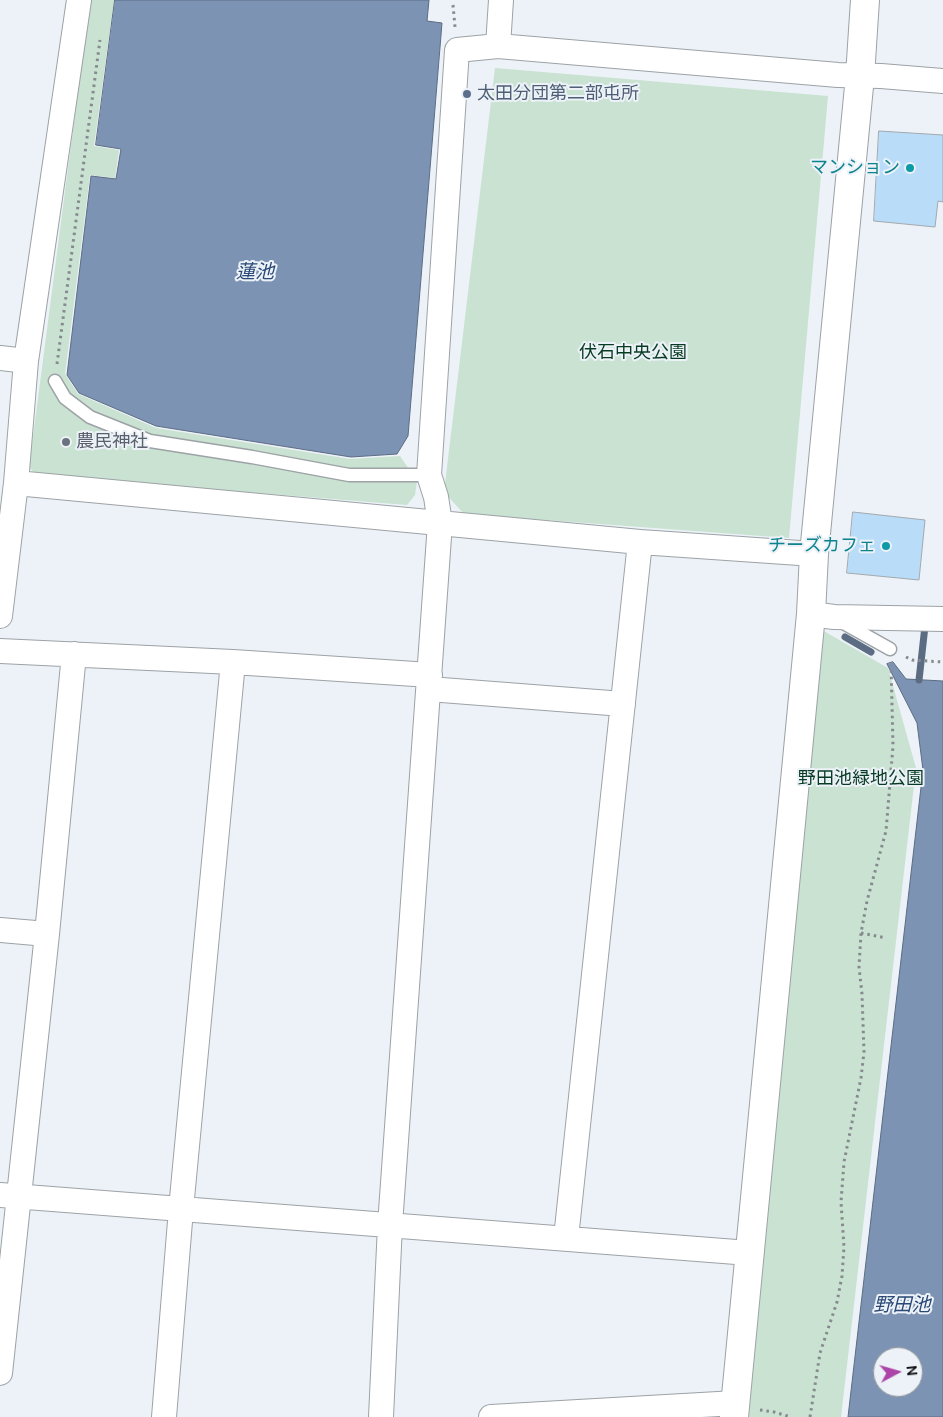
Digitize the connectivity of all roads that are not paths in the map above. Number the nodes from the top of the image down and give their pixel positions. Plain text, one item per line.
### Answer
1 (79, 0) edge
2 (501, 0) edge
3 (865, 0) edge
4 (498, 46) junction
5 (860, 76) junction
6 (943, 81) edge
7 (0, 358) edge
8 (26, 361) junction
9 (55, 380) dead end
10 (429, 475) junction
11 (16, 483) junction
12 (6, 514) edge
13 (440, 523) junction
14 (640, 542) junction
15 (814, 554) junction
16 (0, 616) edge
17 (822, 616) junction
18 (943, 619) edge
19 (890, 649) road end
20 (0, 651) edge
21 (74, 654) junction
22 (233, 662) junction
23 (429, 682) junction
24 (622, 704) junction
25 (0, 930) edge
26 (48, 934) junction
27 (9, 1196) edge
28 (181, 1209) junction
29 (390, 1225) junction
30 (566, 1238) junction
31 (749, 1253) junction
32 (0, 1373) edge
33 (743, 1410) edge
34 (551, 1415) edge
35 (164, 1417) edge
36 (381, 1417) edge
37 (491, 1417) edge

1 - 8 street
2 - 4 street
3 - 5 street
4 - 5 street
4 - 10 street
5 - 6 street
5 - 15 street
7 - 8 street
8 - 11 street
9 - 10 lane
10 - 13 street
11 - 12 street
11 - 13 street
12 - 16 street
13 - 14 street
13 - 23 street
14 - 15 street
14 - 24 street
15 - 17 street
17 - 18 street
17 - 19 lane
17 - 31 street
20 - 21 street
21 - 22 street
21 - 26 street
22 - 23 street
22 - 28 street
23 - 24 street
23 - 29 street
24 - 30 street
25 - 26 street
26 - 27 street
27 - 28 street
27 - 32 street
28 - 29 street
28 - 35 street
29 - 30 street
29 - 36 street
30 - 31 street
31 - 33 street
33 - 34 street
34 - 37 street

